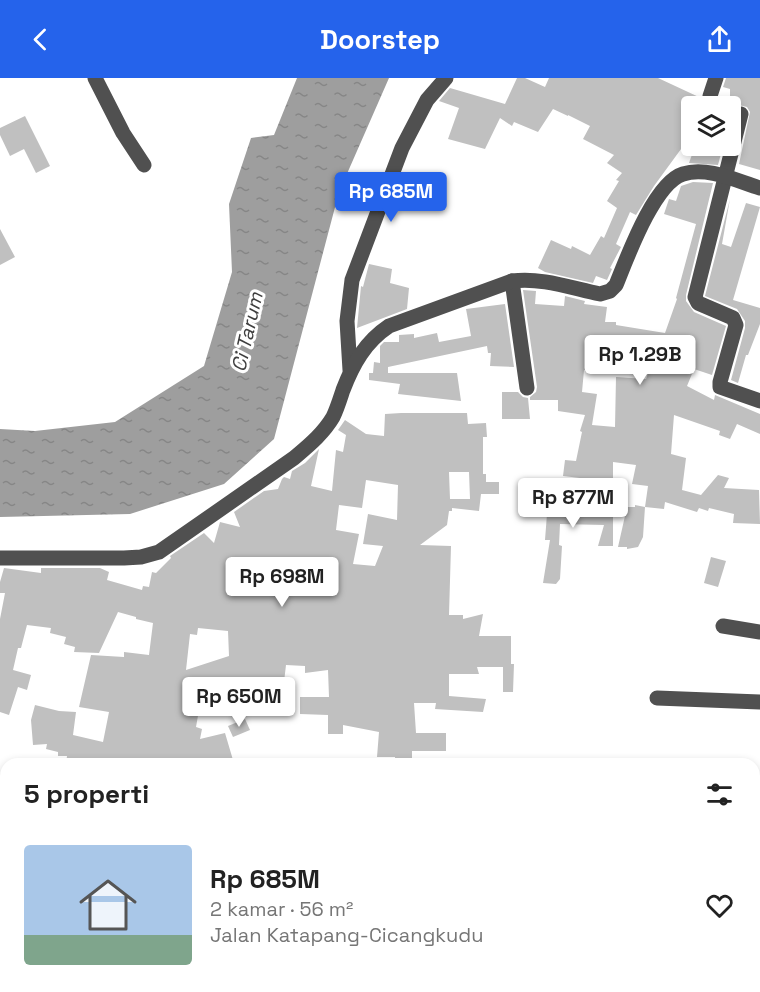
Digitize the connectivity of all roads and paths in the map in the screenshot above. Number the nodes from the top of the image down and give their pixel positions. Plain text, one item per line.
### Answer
1 (96, 78) edge
2 (446, 78) edge
3 (716, 78) edge
4 (710, 96) dead end
5 (730, 156) edge
6 (144, 165) dead end
7 (725, 177) junction
8 (760, 188) edge
9 (512, 281) junction
10 (350, 370) junction
11 (527, 388) dead end
12 (760, 401) edge
13 (2, 559) edge
14 (723, 626) dead end
15 (760, 632) edge
16 (657, 698) dead end
17 (760, 702) edge

1 - 6 street
2 - 10 street
3 - 4 street
5 - 7 street
7 - 8 street
7 - 9 street
7 - 12 street
9 - 10 street
9 - 11 street
10 - 13 street
14 - 15 street
16 - 17 street

